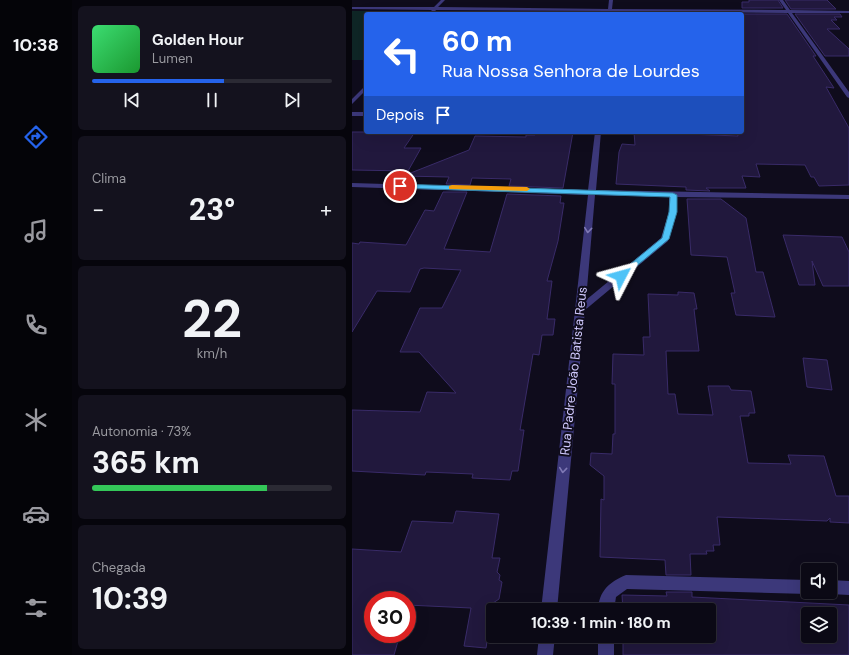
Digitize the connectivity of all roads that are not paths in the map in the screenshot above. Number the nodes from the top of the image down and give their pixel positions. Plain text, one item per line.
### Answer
1 (443, 0) edge
2 (611, 0) edge
3 (781, 0) edge
4 (352, 8) edge
5 (434, 10) junction
6 (551, 12) edge
7 (610, 12) edge
8 (744, 12) edge
9 (789, 12) junction
10 (849, 12) edge
11 (364, 88) edge
12 (849, 96) edge
13 (352, 102) edge
14 (352, 114) edge
15 (364, 114) edge
16 (598, 134) edge
17 (352, 185) edge
18 (592, 191) junction
19 (673, 195) junction
20 (849, 198) edge
21 (579, 310) junction
22 (801, 586) edge
23 (837, 587) edge
24 (849, 588) edge
25 (550, 603) edge
26 (606, 603) edge
27 (546, 643) edge
28 (606, 643) edge
29 (545, 655) edge
30 (606, 655) edge

1 - 5 street
2 - 7 street
3 - 9 street
4 - 5 street
5 - 6 street
8 - 9 street
9 - 10 street
9 - 12 street
11 - 13 street
14 - 15 street
16 - 18 street, Rua Padre João Batista Reus
17 - 18 street
18 - 19 street
18 -> 21 street, Rua Padre João Batista Reus
19 - 20 street
19 - 21 street
21 -> 25 street, Rua Padre João Batista Reus
22 - 26 street
23 - 24 street
27 - 29 street
28 - 30 street

